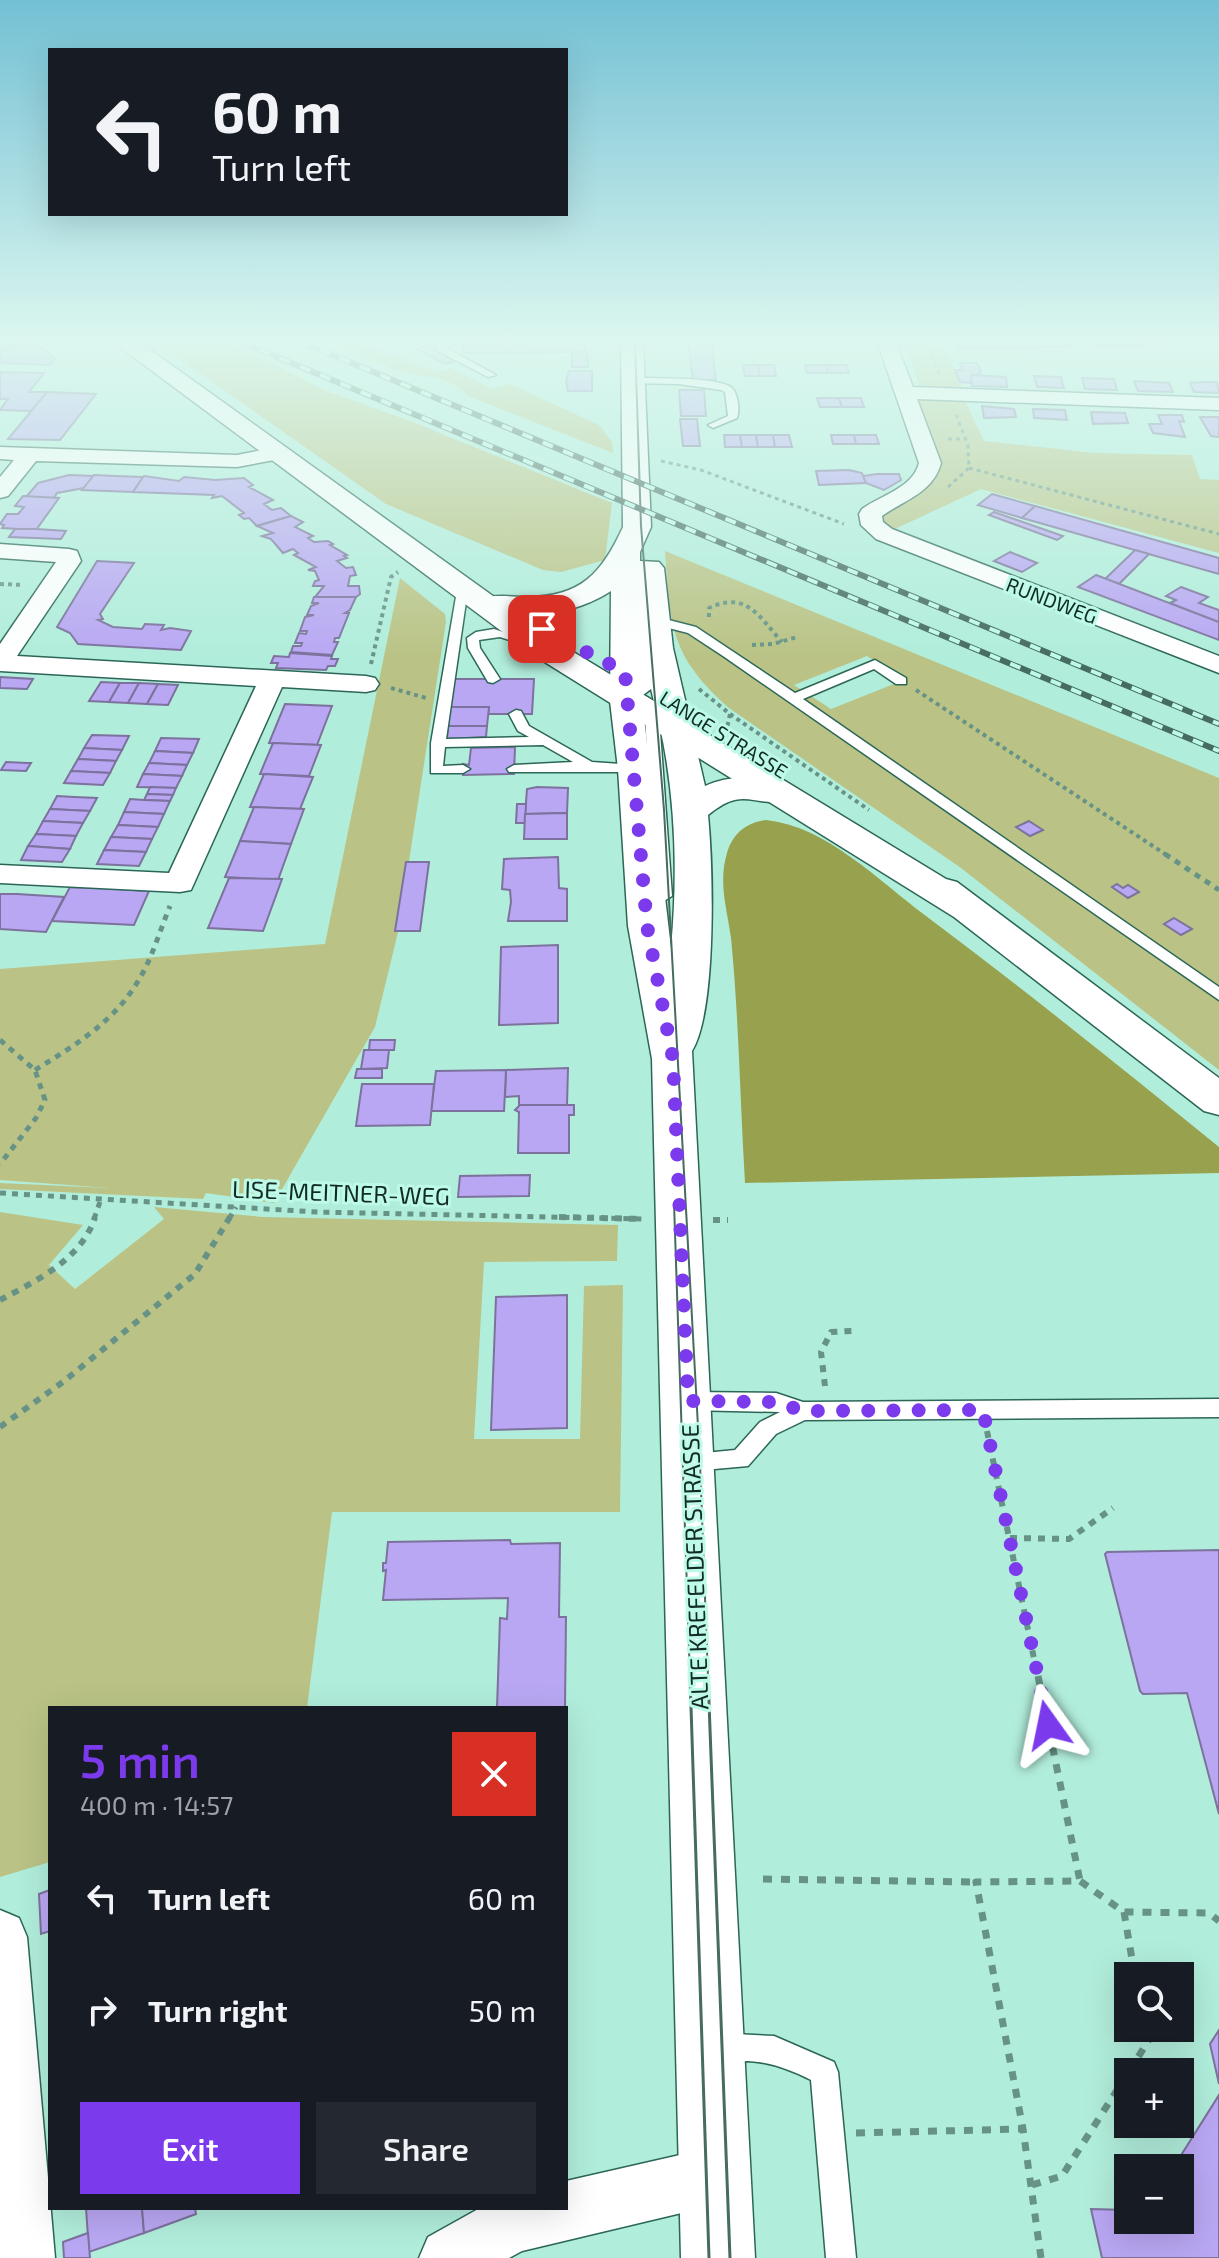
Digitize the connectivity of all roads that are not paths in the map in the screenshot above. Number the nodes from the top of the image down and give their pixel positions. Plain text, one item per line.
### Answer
1 (268, 446) edge
2 (633, 446) edge
3 (925, 446) edge
4 (0, 453) edge
5 (277, 453) junction
6 (30, 454) junction
7 (0, 491) edge
8 (632, 540) junction
9 (0, 551) edge
10 (462, 588) junction
11 (493, 604) junction
12 (653, 620) junction
13 (456, 627) junction
14 (474, 648) junction
15 (546, 649) junction
16 (0, 663) edge
17 (1219, 665) edge
18 (493, 679) dead end
19 (272, 680) junction
20 (901, 681) road end
21 (376, 686) road end
22 (795, 698) junction
23 (650, 701) junction
24 (516, 714) dead end
25 (545, 741) junction
26 (438, 743) junction
27 (589, 766) junction
28 (463, 769) dead end
29 (514, 769) dead end
30 (635, 769) junction
31 (777, 793) junction
32 (689, 813) junction
33 (0, 874) edge
34 (967, 908) junction
35 (1219, 995) edge
36 (673, 1059) junction
37 (1219, 1100) edge
38 (688, 1401) junction
39 (1219, 1408) edge
40 (803, 1411) junction
41 (690, 1462) junction
42 (0, 1937) edge
43 (711, 2052) junction
44 (715, 2176) junction
45 (25, 2258) edge
46 (449, 2258) edge
47 (718, 2258) edge
48 (841, 2258) edge

1 - 5 street, LANGE STRASSE
2 - 8 street, ALTE KREFELDER STRASSE
3 - 17 street, RUNDWEG
4 - 6 street
5 - 6 street
5 - 10 street, LANGE STRASSE
6 - 7 street
8 - 11 street
8 - 12 street
8 - 23 street, ALTE KREFELDER STRASSE
9 - 16 street
10 - 11 street, LANGE STRASSE
10 - 13 lane
10 - 15 street, LANGE STRASSE
11 - 23 street, LANGE STRASSE
12 - 22 lane
12 - 23 street
13 - 14 lane
13 - 26 lane
14 - 15 lane
14 - 18 lane
15 - 23 street, LANGE STRASSE
16 - 19 street
19 - 21 street
19 - 33 street
20 - 22 lane
22 - 35 lane
23 - 30 street, ALTE KREFELDER STRASSE
23 - 31 street, LANGE STRASSE
23 - 32 street
23 - 34 street, LANGE STRASSE
23 - 36 lane
24 - 25 lane
25 - 26 lane
25 - 27 lane
26 - 28 lane
27 - 29 lane
27 - 30 lane
30 - 36 street, ALTE KREFELDER STRASSE
31 - 32 street
31 - 34 street, LANGE STRASSE
32 - 36 street
34 - 37 street, LANGE STRASSE
36 - 38 street, ALTE KREFELDER STRASSE
38 - 40 lane
38 - 41 street, ALTE KREFELDER STRASSE
39 - 40 lane
40 - 41 lane
41 - 43 street, ALTE KREFELDER STRASSE
42 - 45 street
43 - 44 street, ALTE KREFELDER STRASSE
43 - 48 lane
44 - 46 street
44 - 47 street, ALTE KREFELDER STRASSE

